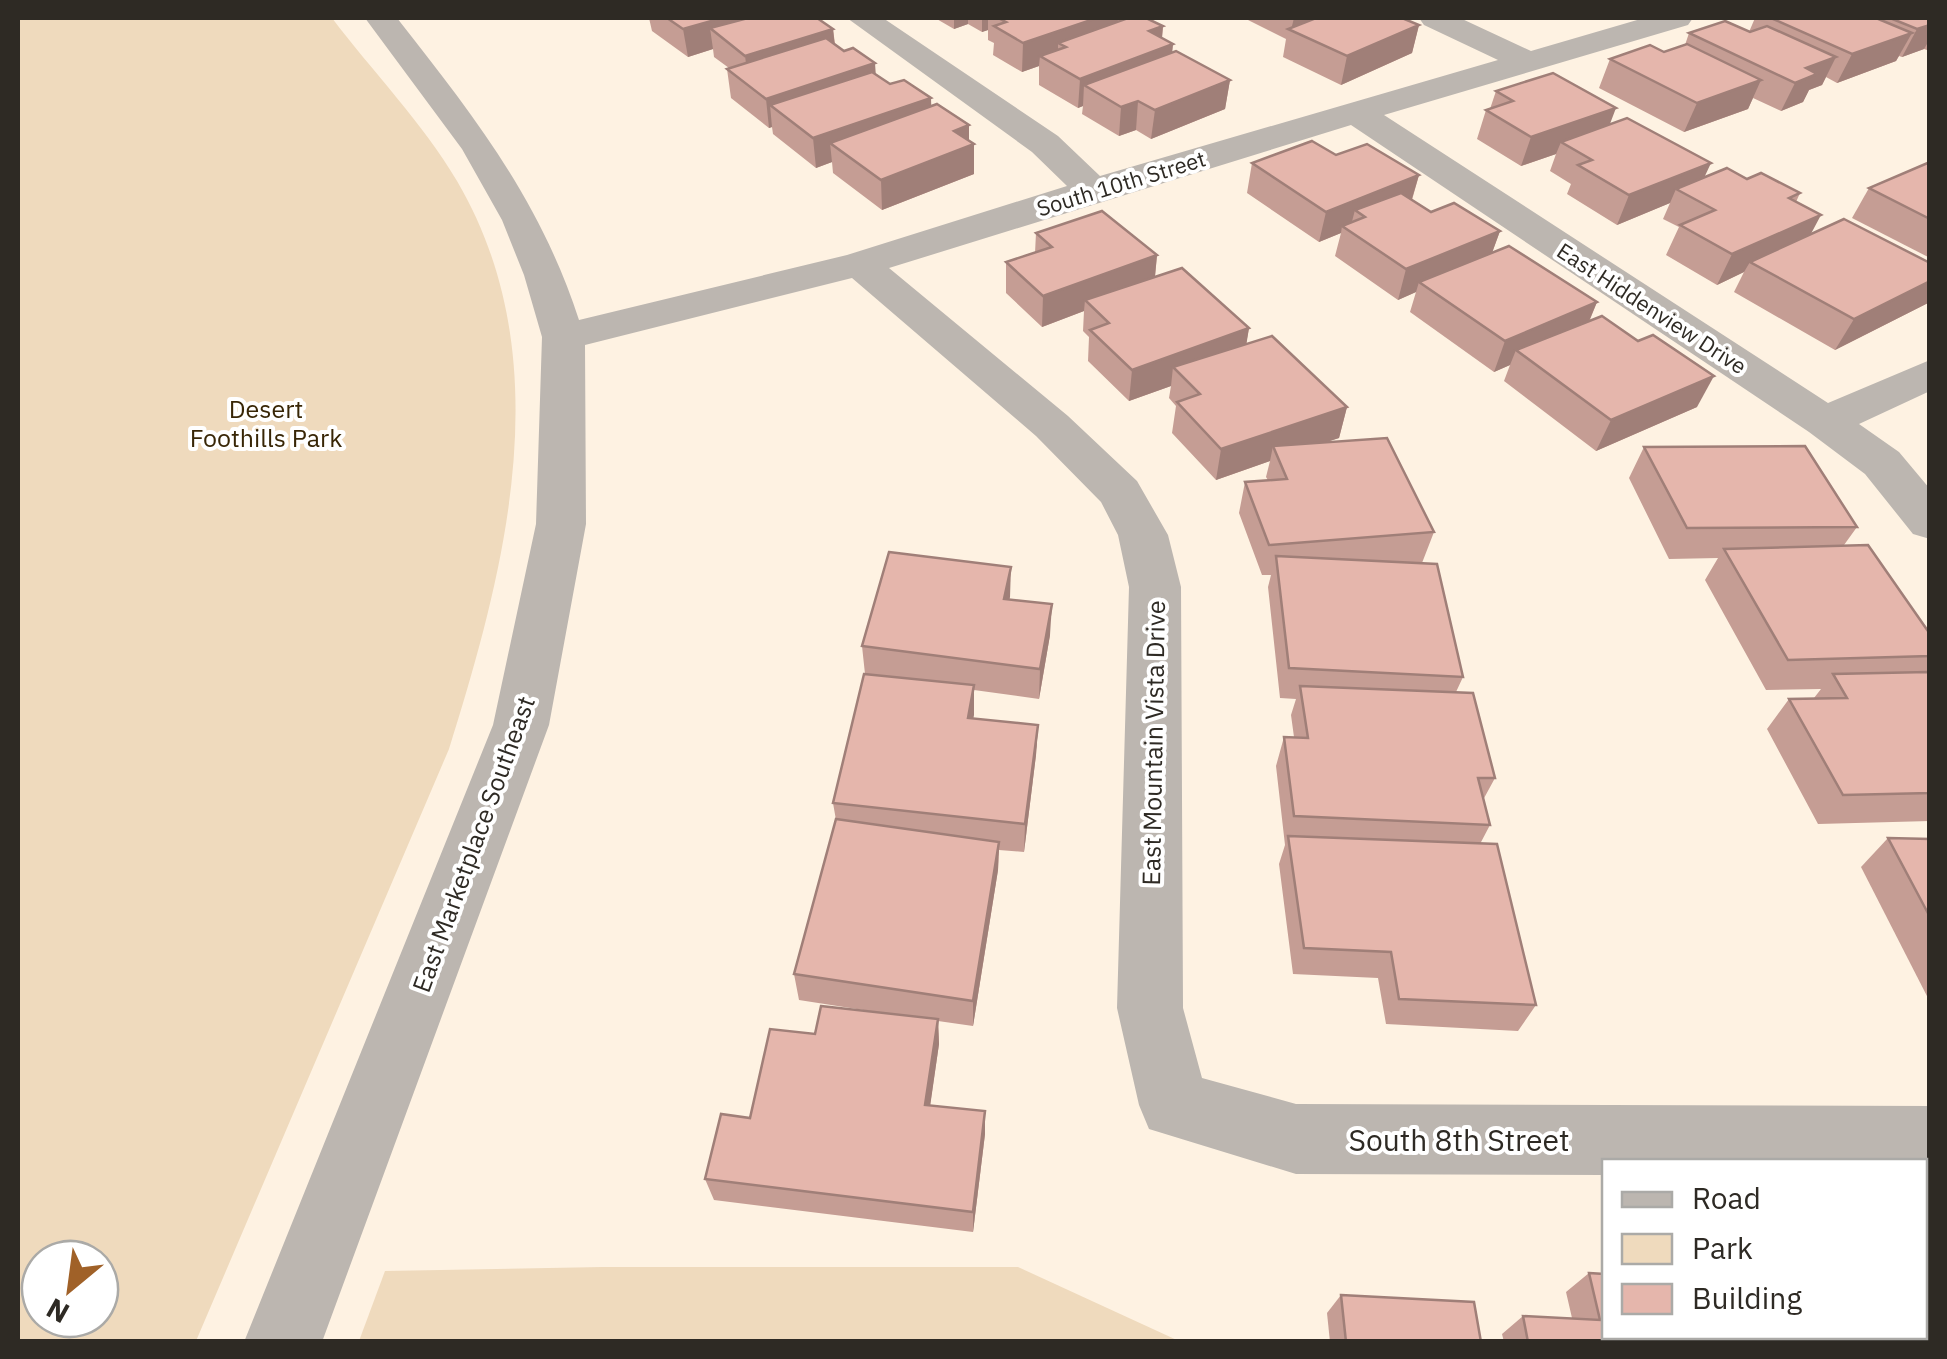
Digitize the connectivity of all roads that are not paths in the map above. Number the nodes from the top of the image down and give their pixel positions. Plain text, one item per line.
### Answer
1 (380, 18) edge
2 (863, 18) edge
3 (1436, 18) edge
4 (1676, 18) edge
5 (1530, 62) junction
6 (1358, 114) junction
7 (1093, 190) junction
8 (860, 264) junction
9 (563, 337) junction
10 (1930, 374) edge
11 (1825, 422) junction
12 (1930, 522) edge
13 (1174, 1105) joint
14 (1930, 1140) edge
15 (283, 1342) edge

1 - 9 street, East Marketplace Southeast
2 - 7 street
3 - 5 street
4 - 5 street, South 10th Street
5 - 6 street, South 10th Street
6 - 7 street, South 10th Street
6 - 11 street, East Hiddenview Drive
7 - 8 street, South 10th Street
8 - 9 street, South 10th Street
8 - 13 street, East Mountain Vista Drive
9 - 15 street, East Marketplace Southeast
10 - 11 street
11 - 12 street, East Hiddenview Drive
13 - 14 street, South 8th Street

